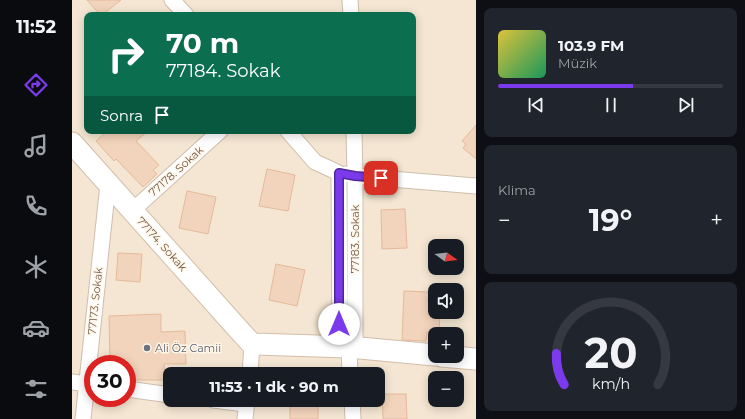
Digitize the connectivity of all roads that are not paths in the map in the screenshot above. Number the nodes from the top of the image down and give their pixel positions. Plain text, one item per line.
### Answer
1 (172, 0) edge
2 (350, 0) edge
3 (183, 12) edge
4 (350, 12) edge
5 (217, 134) edge
6 (291, 134) edge
7 (354, 134) edge
8 (72, 143) edge
9 (339, 173) junction
10 (355, 176) junction
11 (108, 184) junction
12 (476, 186) edge
13 (132, 210) junction
14 (252, 344) junction
15 (348, 347) junction
16 (87, 355) edge
17 (428, 355) edge
18 (464, 358) edge
19 (476, 359) edge
20 (250, 367) edge
21 (349, 367) edge
22 (84, 384) edge
23 (136, 390) edge
24 (163, 394) edge
25 (352, 407) edge
26 (83, 419) edge
27 (353, 419) edge

1 - 3 street
2 - 4 street
5 - 13 street, 77178. Sokak
6 - 9 street
7 - 10 street, 77183. Sokak
8 - 11 main road, 77174. Sokak
9 - 10 street
9 - 15 street
10 - 12 street
10 - 15 street, 77183. Sokak
11 - 13 main road, 77174. Sokak
11 - 16 street, 77173. Sokak
13 - 14 main road, 77174. Sokak
14 - 15 main road
14 - 20 street
15 - 17 main road
15 - 21 street
18 - 19 main road
22 - 26 street, 77173. Sokak
23 - 24 street
25 - 27 street

